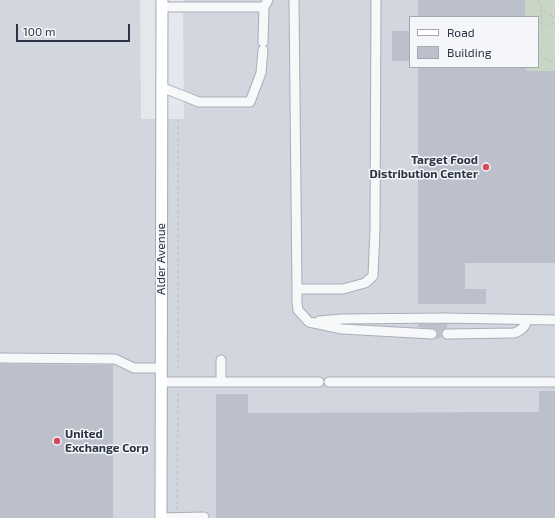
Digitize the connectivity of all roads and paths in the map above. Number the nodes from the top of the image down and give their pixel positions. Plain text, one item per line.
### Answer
1 (294, 0) edge
2 (376, 0) edge
3 (538, 0) edge
4 (162, 4) edge
5 (198, 4) edge
6 (228, 4) edge
7 (266, 4) edge
8 (541, 8) junction
9 (555, 17) edge
10 (555, 23) edge
11 (542, 29) junction
12 (539, 34) edge
13 (539, 50) edge
14 (555, 62) edge
15 (161, 87) junction
16 (178, 119) dead end
17 (297, 289) junction
18 (526, 320) junction
19 (555, 320) edge
20 (309, 322) junction
21 (432, 334) tunnel mouth
22 (447, 334) tunnel mouth
23 (0, 358) edge
24 (221, 360) dead end
25 (162, 368) junction
26 (178, 369) dead end
27 (162, 382) junction
28 (221, 382) junction
29 (318, 382) dead end
30 (330, 382) dead end
31 (555, 382) edge
32 (178, 393) dead end
33 (177, 517) edge
34 (204, 517) dead end
35 (161, 518) edge

1 - 17 lane
2 - 17 lane
3 - 8 path
4 - 5 lane
4 - 15 main road, Alder Avenue
5 - 6 lane
6 - 7 lane
7 - 15 lane
8 - 9 path
8 - 11 path
10 - 11 path
11 - 12 path
13 - 14 path
15 - 25 main road, Alder Avenue
16 - 26 path
17 - 20 lane
18 - 19 lane
18 - 20 lane
18 - 22 lane
20 - 21 lane
23 - 25 lane
24 - 28 lane
25 - 27 main road, Alder Avenue
27 - 28 lane
27 - 35 main road, Alder Avenue
28 - 29 lane
30 - 31 lane
32 - 33 path
33 - 34 lane
33 - 35 lane

